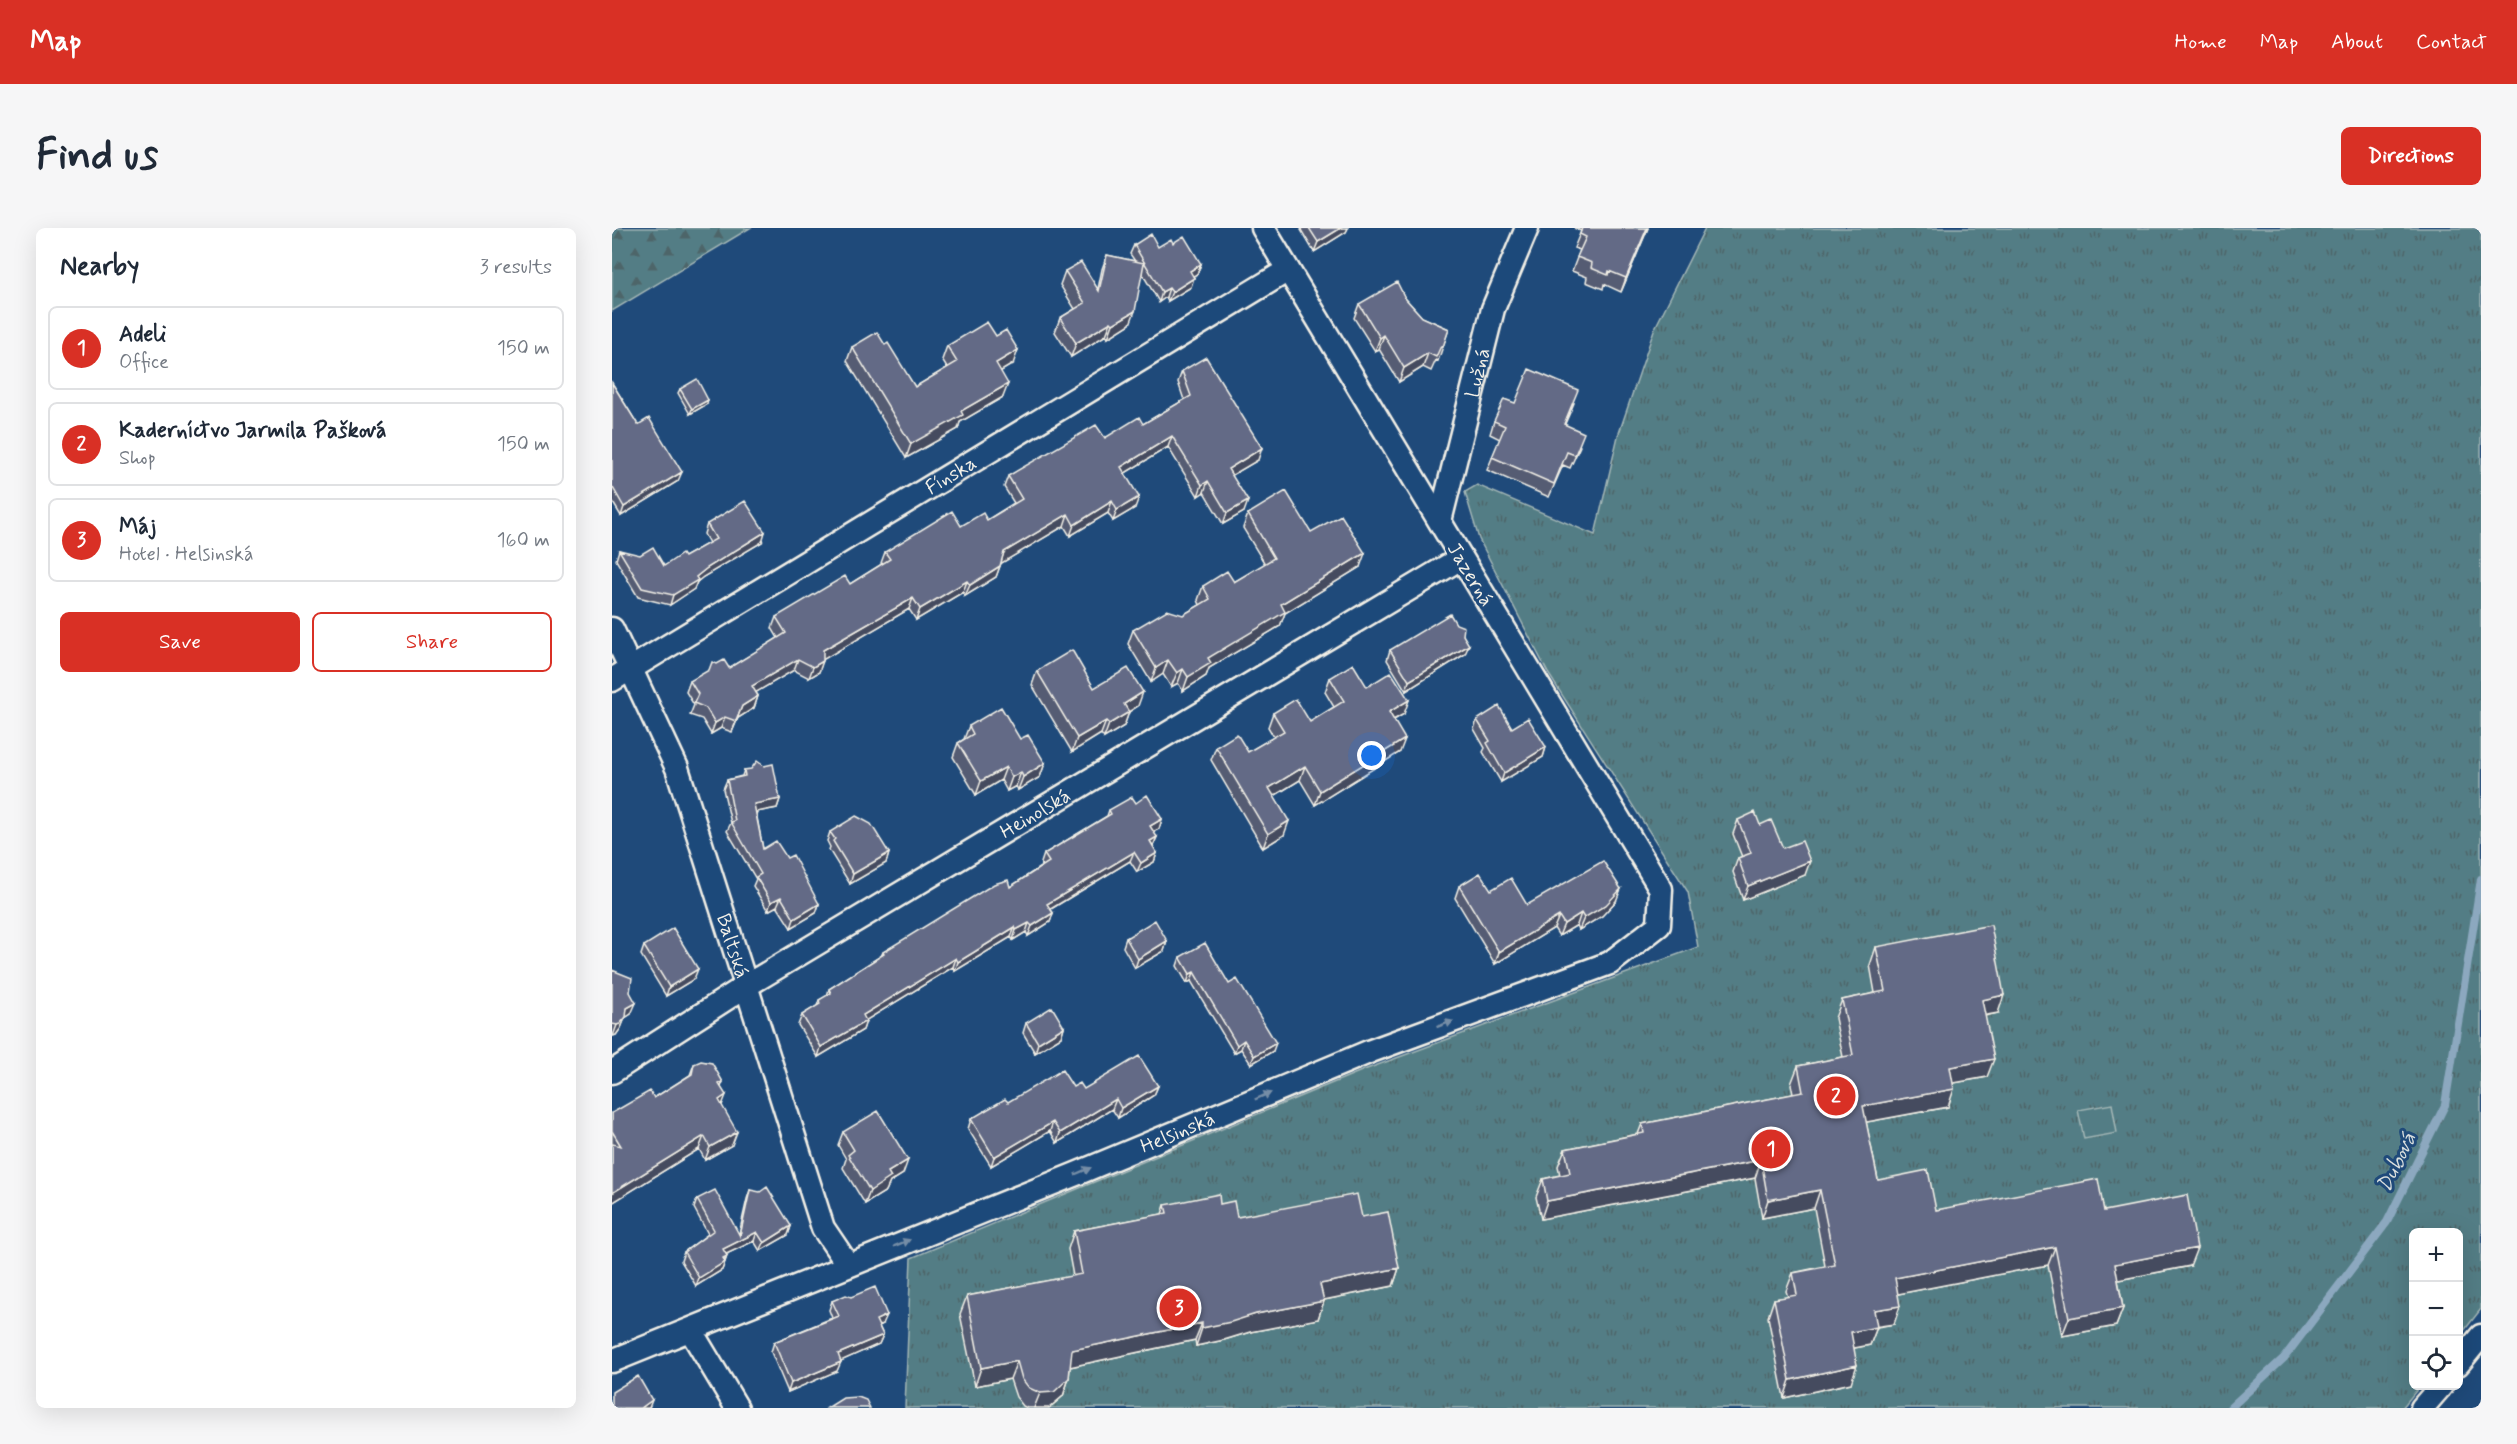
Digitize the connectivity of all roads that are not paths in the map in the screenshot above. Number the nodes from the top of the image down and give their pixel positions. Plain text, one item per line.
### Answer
1 (1263, 228) edge
2 (1527, 228) edge
3 (1288, 270) junction
4 (1440, 521) junction
5 (1461, 558) junction
6 (612, 629) edge
7 (621, 674) edge
8 (1659, 925) joint
9 (746, 986) junction
10 (612, 1072) edge
11 (848, 1265) junction
12 (691, 1330) junction
13 (2481, 1336) edge
14 (2463, 1358) edge
15 (612, 1361) edge
16 (2437, 1390) edge
17 (737, 1408) edge
18 (2422, 1408) edge

1 - 3 street, Jazerná
2 - 4 street, Lužná
3 - 4 street, Jazerná
3 - 7 street, Fínska
4 - 5 street, Jazerná
5 - 8 street, Jazerná
5 - 9 street, Heinolská
6 - 7 street, Baltská
7 - 9 street, Baltská
11 -> 8 street, Helsinská
9 - 10 street, Heinolská
9 - 11 street, Baltská
11 - 12 street, Helsinská
12 - 15 street, Helsinská
12 - 17 street
13 - 14 street
16 - 18 street

